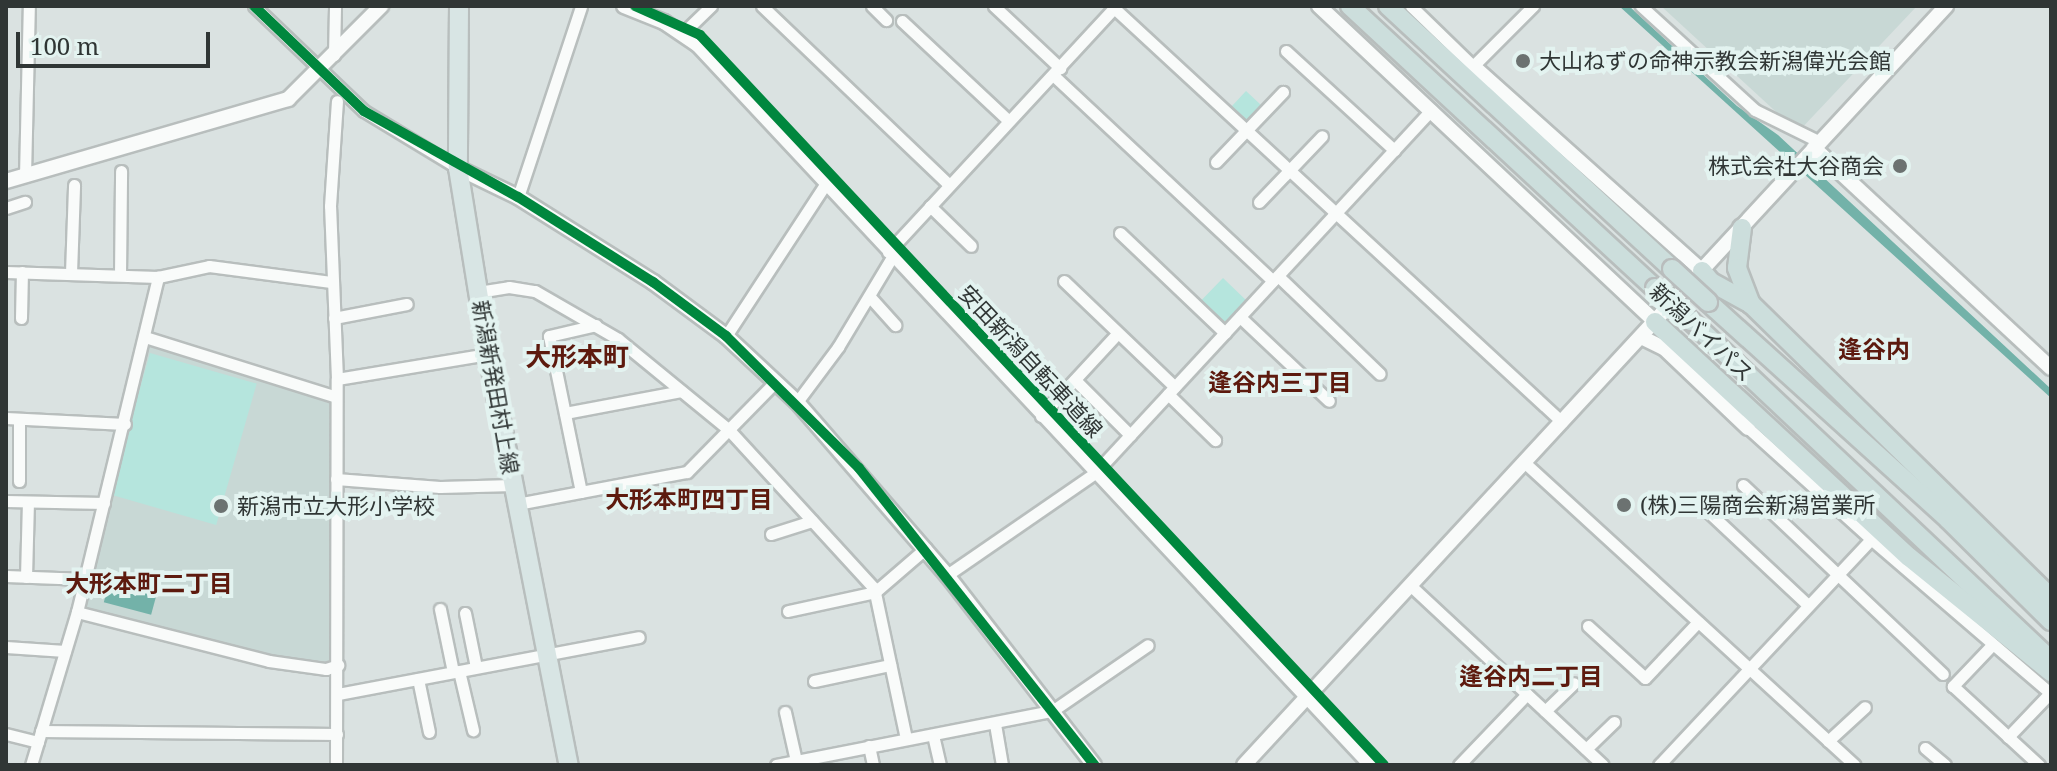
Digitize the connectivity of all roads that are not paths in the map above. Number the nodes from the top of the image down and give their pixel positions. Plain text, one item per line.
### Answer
1 (29, 6) edge
2 (254, 6) edge
3 (335, 6) edge
4 (381, 6) edge
5 (459, 6) edge
6 (581, 6) edge
7 (624, 6) edge
8 (711, 6) edge
9 (762, 6) edge
10 (872, 6) edge
11 (994, 6) edge
12 (1319, 6) edge
13 (1350, 6) edge
14 (1388, 6) edge
15 (1411, 6) edge
16 (1533, 6) edge
17 (1641, 6) edge
18 (1946, 6) edge
19 (1115, 7) edge
20 (886, 20) dead end
21 (902, 21) dead end
22 (683, 33) junction
23 (1286, 51) dead end
24 (334, 55) junction
25 (1473, 66) junction
26 (321, 70) junction
27 (1056, 71) junction
28 (1283, 92) dead end
29 (337, 101) dead end
30 (1431, 110) junction
31 (1009, 121) junction
32 (1246, 131) junction
33 (1322, 136) dead end
34 (1817, 145) junction
35 (1394, 150) junction
36 (1216, 162) dead end
37 (458, 168) junction
38 (121, 171) dead end
39 (1289, 171) junction
40 (25, 176) junction
41 (6, 181) edge
42 (826, 183) junction
43 (74, 185) dead end
44 (949, 185) junction
45 (518, 197) junction
46 (25, 202) dead end
47 (1259, 202) dead end
48 (930, 206) junction
49 (6, 208) edge
50 (1335, 214) junction
51 (1742, 228) junction
52 (1120, 233) dead end
53 (971, 246) dead end
54 (890, 255) junction
55 (1702, 271) junction
56 (6, 272) edge
57 (22, 272) junction
58 (71, 273) junction
59 (120, 275) junction
60 (158, 277) junction
61 (1276, 278) junction
62 (1064, 281) dead end
63 (331, 282) junction
64 (478, 292) junction
65 (870, 297) junction
66 (407, 304) dead end
67 (1751, 304) junction
68 (1240, 317) junction
69 (21, 318) dead end
70 (334, 318) junction
71 (1655, 322) junction
72 (596, 325) junction
73 (895, 325) dead end
74 (1225, 333) junction
75 (1117, 334) junction
76 (726, 336) junction
77 (145, 337) junction
78 (1641, 337) junction
79 (488, 354) junction
80 (2051, 368) edge
81 (1380, 374) dead end
82 (337, 379) junction
83 (1075, 380) junction
84 (775, 382) junction
85 (681, 391) junction
86 (1171, 391) junction
87 (336, 397) junction
88 (1329, 401) dead end
89 (797, 402) junction
90 (565, 413) junction
91 (1041, 416) junction
92 (6, 418) edge
93 (19, 419) junction
94 (1562, 422) junction
95 (125, 424) junction
96 (1748, 428) joint
97 (729, 430) junction
98 (1130, 435) junction
99 (1215, 440) dead end
100 (1525, 463) junction
101 (1095, 473) junction
102 (336, 479) junction
103 (19, 481) dead end
104 (513, 485) junction
105 (1743, 485) dead end
106 (581, 492) junction
107 (6, 501) edge
108 (28, 502) junction
109 (104, 503) junction
110 (517, 504) junction
111 (1701, 505) dead end
112 (812, 521) junction
113 (771, 534) dead end
114 (1871, 539) junction
115 (926, 548) junction
116 (947, 575) junction
117 (1837, 575) junction
118 (6, 576) edge
119 (26, 577) junction
120 (85, 579) junction
121 (1411, 586) junction
122 (875, 592) junction
123 (2051, 598) edge
124 (1808, 605) junction
125 (440, 609) dead end
126 (788, 611) dead end
127 (77, 612) junction
128 (465, 613) dead end
129 (2051, 621) edge
130 (1698, 622) junction
131 (1588, 626) dead end
132 (639, 637) dead end
133 (1148, 645) dead end
134 (1992, 645) junction
135 (6, 647) edge
136 (65, 651) junction
137 (547, 654) junction
138 (2051, 660) edge
139 (338, 665) junction
140 (890, 665) junction
141 (476, 667) junction
142 (1749, 668) junction
143 (456, 671) junction
144 (2051, 672) edge
145 (1943, 674) dead end
146 (418, 679) junction
147 (814, 681) dead end
148 (1574, 683) dead end
149 (2050, 693) edge
150 (338, 694) junction
151 (1527, 694) junction
152 (1307, 697) junction
153 (1865, 707) dead end
154 (1052, 711) junction
155 (1545, 711) junction
156 (785, 712) dead end
157 (1614, 722) dead end
158 (995, 724) junction
159 (473, 730) dead end
160 (429, 732) dead end
161 (6, 734) edge
162 (337, 734) junction
163 (933, 735) junction
164 (40, 737) junction
165 (2008, 737) junction
166 (906, 739) junction
167 (1828, 741) junction
168 (869, 746) junction
169 (1925, 748) dead end
170 (1586, 749) junction
171 (803, 762) edge
172 (31, 765) edge
173 (336, 765) edge
174 (569, 765) edge
175 (776, 765) edge
176 (873, 765) edge
177 (940, 765) edge
178 (1002, 765) edge
179 (1094, 765) edge
180 (1244, 765) edge
181 (1371, 765) edge
182 (1459, 765) edge
183 (1603, 765) edge
184 (1659, 765) edge
185 (1854, 765) edge
186 (1945, 765) edge
187 (2039, 765) edge

1 - 40 street
2 - 26 street
3 - 24 street
4 - 24 street
5 - 37 main road, 新潟新発田村上線
6 - 45 street
7 - 22 street
8 - 22 street
9 - 44 street
10 - 20 street
11 - 27 street
12 - 30 street
13 - 138 highway, 新潟バイパス, bridge
14 - 129 highway, 新潟バイパス, bridge
15 - 25 street
16 - 25 street
17 - 34 street
18 - 34 street
19 - 27 street
19 - 32 street
21 - 31 street
22 - 42 street
23 - 35 street
24 - 26 street
25 - 55 street
26 - 37 street
26 - 40 street
27 - 31 street
27 - 61 street
28 - 32 street
29 - 63 street
30 - 35 street
30 - 71 street
31 - 44 street
32 - 36 street
32 - 39 street
33 - 39 street
34 - 51 street
34 - 80 street
35 - 50 street
37 - 45 street
37 - 64 main road, 新潟新発田村上線
38 - 59 street
39 - 47 street
39 - 50 street
40 - 41 street
42 - 54 street
42 - 76 street
43 - 58 street
44 - 48 street
45 - 76 street
46 - 49 street
48 - 53 street
48 - 54 street
50 - 61 street
50 - 94 street
51 - 55 street
51 - 67 highway
52 - 74 street
54 - 65 street
54 - 91 street
55 - 67 highway
55 - 71 street
56 - 57 street
57 - 58 street
57 - 69 street
58 - 59 street
59 - 60 street
60 - 63 street
60 - 77 street
61 - 68 street
61 - 81 street
62 - 75 street
63 - 70 street
64 - 72 street
64 - 79 main road, 新潟新発田村上線
65 - 73 street
65 - 89 street
66 - 70 street
67 - 123 highway
68 - 74 street
68 - 88 street
70 - 82 street
71 - 78 street
71 - 144 highway
72 - 85 street
72 - 90 street
74 - 86 street
75 - 83 street
75 - 86 street
76 - 84 street
77 - 87 street
77 - 95 street
78 - 94 street
78 - 96 street
79 - 82 street
79 - 104 main road, 新潟新発田村上線
82 - 87 street
83 - 91 street
83 - 98 street
84 - 89 street
84 - 97 street
85 - 90 street
85 - 97 street
86 - 98 street
86 - 99 street
87 - 102 street
89 - 115 street
90 - 106 street
91 - 101 street
92 - 93 street
93 - 95 street
93 - 103 street
94 - 100 street
95 - 109 street
96 - 114 street
97 - 106 street
97 - 112 street
98 - 101 street
100 - 121 street
100 - 130 street
101 - 116 street
101 - 152 street
102 - 104 street
102 - 139 street
104 - 110 main road, 新潟新発田村上線
105 - 117 street
106 - 110 street
107 - 108 street
108 - 109 street
108 - 119 street
109 - 120 street
110 - 137 main road, 新潟新発田村上線
111 - 124 street
112 - 113 street
112 - 122 street
114 - 117 street
114 - 134 street
115 - 116 street
115 - 122 street
116 - 154 street
117 - 124 street
117 - 145 street
118 - 119 street
119 - 120 street
120 - 127 street
121 - 151 street
121 - 152 street
122 - 126 street
122 - 140 street
124 - 142 street
125 - 143 street
127 - 136 street
127 - 139 street
128 - 141 street
130 - 131 street
130 - 142 street
132 - 137 street
133 - 154 street
134 - 149 street
134 - 165 street
135 - 136 street
136 - 164 street
137 - 141 street
137 - 174 main road, 新潟新発田村上線
139 - 150 street
140 - 147 street
140 - 166 street
141 - 143 street
142 - 167 street
142 - 184 street
143 - 146 street
143 - 159 street
146 - 150 street
146 - 160 street
148 - 155 street
149 - 165 street
150 - 162 street
151 - 155 street
151 - 182 street
152 - 180 street
152 - 181 street
153 - 167 street
154 - 158 street
154 - 179 street
155 - 170 street
156 - 171 street
157 - 170 street
158 - 163 street
158 - 178 street
161 - 164 street
162 - 164 street
162 - 173 street
163 - 166 street
163 - 177 street
164 - 172 street
165 - 187 street
166 - 168 street
167 - 185 street
168 - 171 street
168 - 176 street
169 - 186 street
170 - 183 street
171 - 175 street

